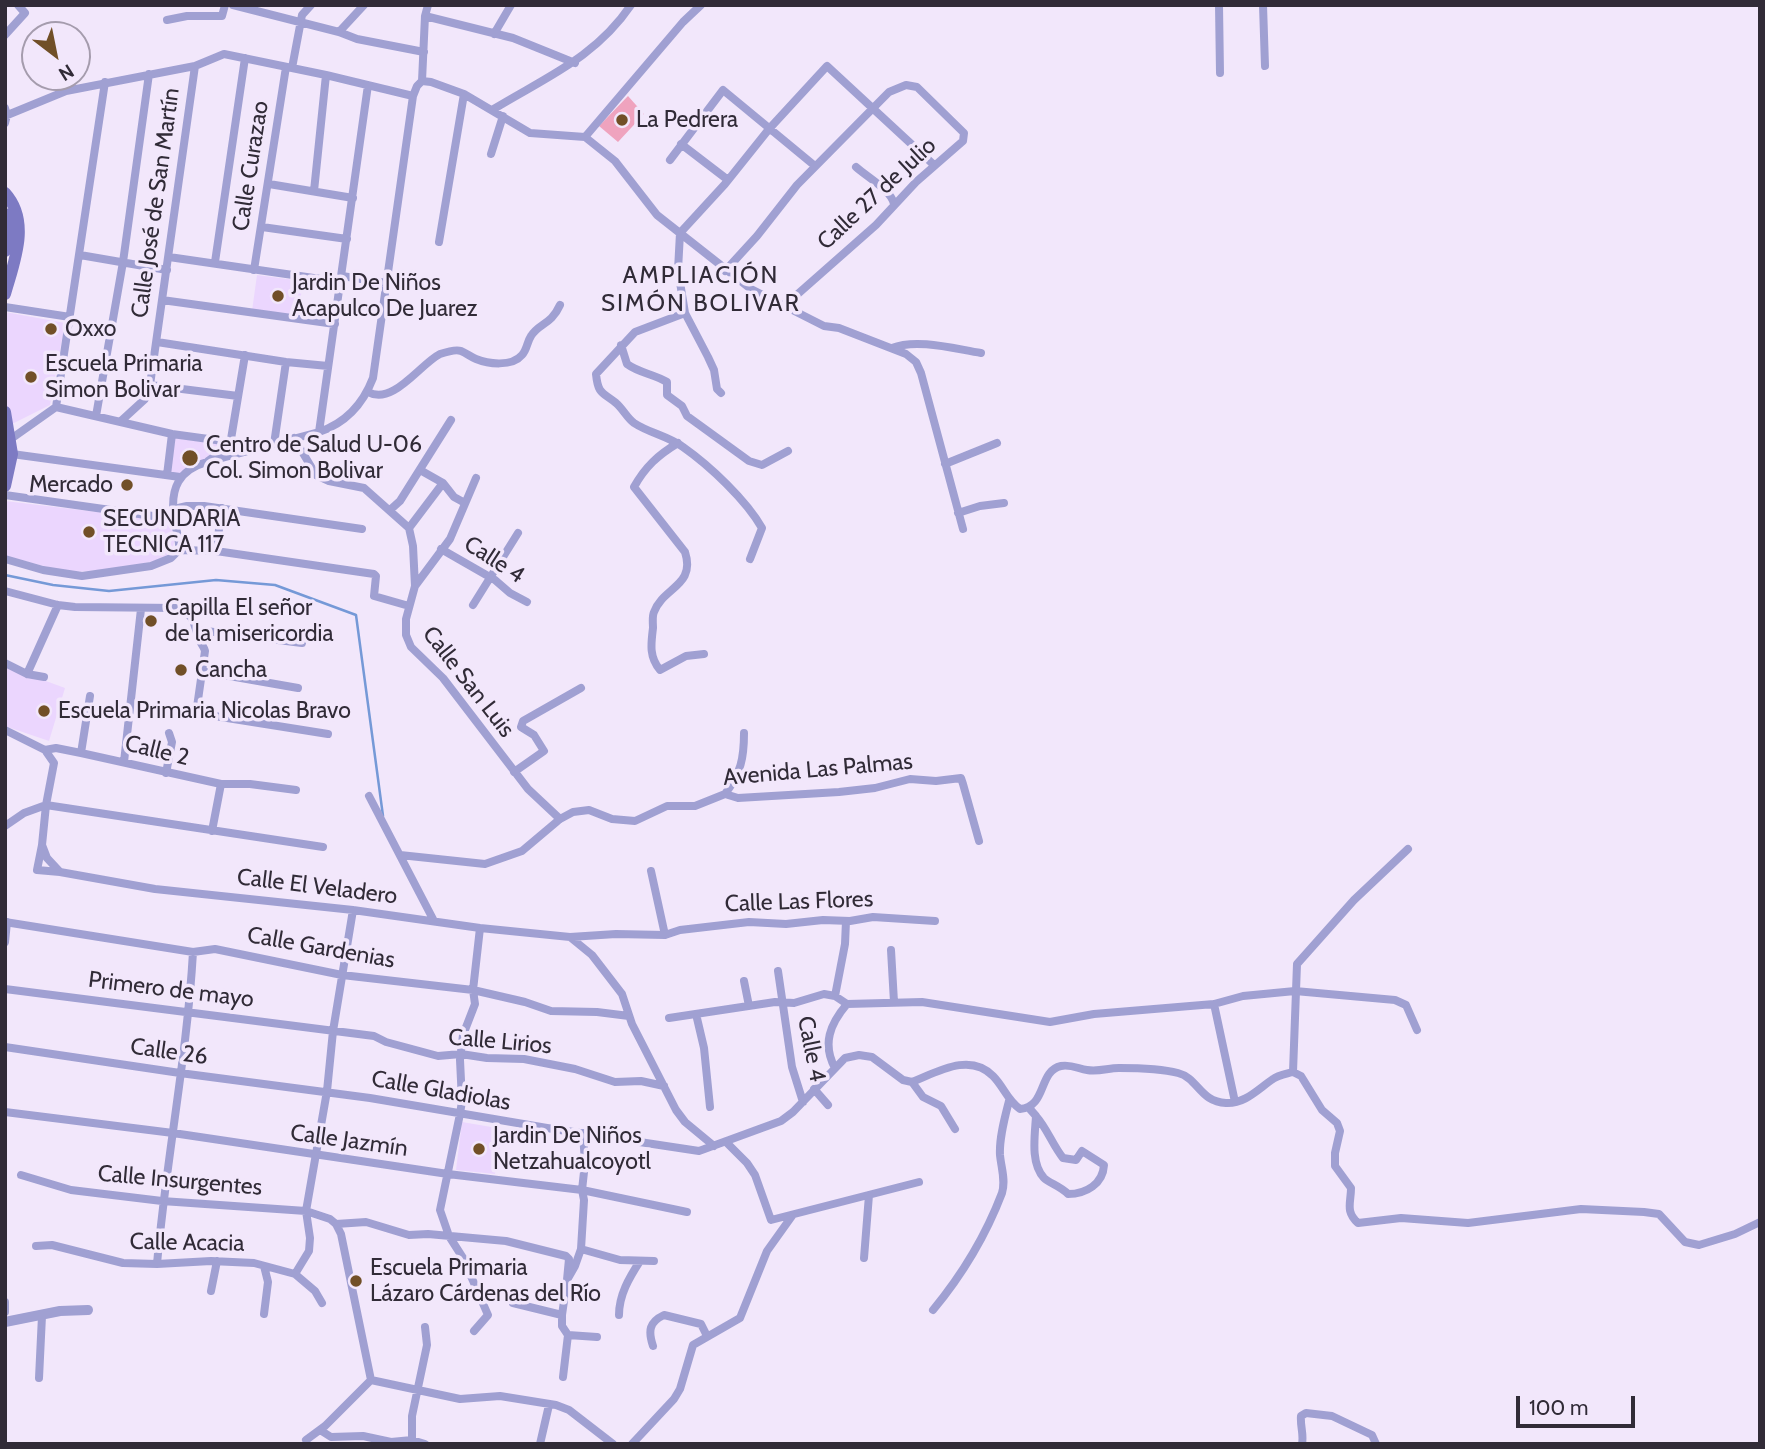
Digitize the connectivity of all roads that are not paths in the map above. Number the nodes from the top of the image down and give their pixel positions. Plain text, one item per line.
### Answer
1 (225, 5) edge
2 (233, 5) edge
3 (311, 5) edge
4 (363, 5) edge
5 (428, 5) edge
6 (511, 5) edge
7 (631, 5) edge
8 (701, 5) edge
9 (1219, 5) edge
10 (1263, 5) edge
11 (22, 9) edge
12 (425, 16) junction
13 (167, 20) dead end
14 (301, 22) junction
15 (339, 32) junction
16 (494, 34) junction
17 (5, 35) edge
18 (424, 52) junction
19 (245, 58) junction
20 (575, 63) junction
21 (195, 66) junction
22 (1265, 66) dead end
23 (289, 67) junction
24 (1220, 73) dead end
25 (149, 74) junction
26 (326, 75) junction
27 (105, 82) junction
28 (422, 82) junction
29 (368, 85) junction
30 (464, 94) junction
31 (413, 96) junction
32 (872, 109) junction
33 (492, 110) junction
34 (6, 115) edge
35 (503, 116) junction
36 (769, 129) junction
37 (585, 137) junction
38 (681, 144) junction
39 (491, 154) dead end
40 (670, 160) dead end
41 (934, 164) junction
42 (815, 166) junction
43 (856, 167) dead end
44 (728, 180) junction
45 (269, 184) junction
46 (314, 191) junction
47 (6, 195) edge
48 (354, 198) junction
49 (894, 204) junction
50 (5, 214) edge
51 (262, 227) junction
52 (680, 233) junction
53 (347, 239) junction
54 (439, 242) dead end
55 (5, 251) edge
56 (80, 255) junction
57 (169, 257) junction
58 (123, 262) junction
59 (215, 262) junction
60 (167, 270) junction
61 (254, 270) junction
62 (725, 271) junction
63 (342, 279) junction
64 (387, 283) junction
65 (5, 294) edge
66 (162, 300) junction
67 (560, 305) dead end
68 (5, 307) edge
69 (783, 307) junction
70 (685, 313) junction
71 (70, 317) junction
72 (335, 324) junction
73 (156, 342) junction
74 (621, 345) junction
75 (892, 348) junction
76 (981, 353) dead end
77 (245, 355) junction
78 (286, 362) junction
79 (328, 366) junction
80 (150, 385) junction
81 (368, 391) junction
82 (721, 393) dead end
83 (238, 396) junction
84 (56, 407) junction
85 (5, 412) edge
86 (96, 416) junction
87 (451, 420) dead end
88 (121, 421) junction
89 (319, 432) junction
90 (172, 434) junction
91 (294, 438) junction
92 (8, 441) edge
93 (678, 443) junction
94 (997, 443) dead end
95 (274, 444) junction
96 (233, 450) junction
97 (788, 451) dead end
98 (12, 454) junction
99 (945, 464) junction
100 (420, 470) junction
101 (167, 475) junction
102 (180, 477) junction
103 (476, 478) dead end
104 (443, 483) junction
105 (5, 486) edge
106 (5, 495) edge
107 (465, 503) junction
108 (1004, 503) dead end
109 (222, 508) junction
110 (174, 509) junction
111 (390, 510) junction
112 (958, 513) junction
113 (174, 519) junction
114 (409, 528) junction
115 (362, 529) dead end
116 (963, 529) dead end
117 (519, 533) dead end
118 (441, 549) junction
119 (179, 550) junction
120 (216, 551) junction
121 (5, 559) edge
122 (750, 559) dead end
123 (491, 578) junction
124 (415, 586) junction
125 (5, 591) edge
126 (527, 602) dead end
127 (473, 604) dead end
128 (58, 605) junction
129 (409, 606) junction
130 (141, 609) junction
131 (198, 630) junction
132 (302, 643) dead end
133 (704, 654) dead end
134 (5, 663) edge
135 (201, 671) junction
136 (27, 674) junction
137 (44, 677) dead end
138 (298, 688) dead end
139 (581, 688) dead end
140 (90, 696) dead end
141 (5, 730) edge
142 (169, 733) dead end
143 (744, 733) dead end
144 (328, 734) dead end
145 (45, 750) junction
146 (81, 752) junction
147 (124, 762) junction
148 (514, 772) junction
149 (166, 773) junction
150 (221, 784) junction
151 (296, 790) dead end
152 (725, 794) junction
153 (369, 796) dead end
154 (46, 805) junction
155 (561, 819) junction
156 (5, 826) edge
157 (212, 831) junction
158 (979, 841) dead end
159 (42, 845) junction
160 (323, 847) dead end
161 (1408, 849) dead end
162 (400, 855) junction
163 (651, 871) dead end
164 (60, 872) junction
165 (354, 909) junction
166 (434, 921) junction
167 (846, 921) junction
168 (935, 921) dead end
169 (6, 922) edge
170 (480, 928) junction
171 (666, 935) junction
172 (570, 937) junction
173 (5, 942) edge
174 (891, 950) dead end
175 (193, 952) junction
176 (778, 971) dead end
177 (342, 975) junction
178 (744, 981) dead end
179 (5, 989) edge
180 (473, 989) junction
181 (1294, 991) junction
182 (835, 996) junction
183 (894, 1002) junction
184 (783, 1003) junction
185 (846, 1004) junction
186 (1214, 1004) junction
187 (750, 1006) junction
188 (190, 1012) junction
189 (696, 1014) junction
190 (629, 1016) junction
191 (669, 1017) dead end
192 (1417, 1030) dead end
193 (332, 1031) junction
194 (5, 1047) edge
195 (461, 1054) junction
196 (835, 1068) junction
197 (1293, 1072) junction
198 (180, 1073) junction
199 (912, 1082) junction
200 (664, 1086) junction
201 (814, 1090) junction
202 (327, 1091) junction
203 (1009, 1101) junction
204 (803, 1102) junction
205 (1235, 1102) junction
206 (828, 1105) dead end
207 (710, 1107) dead end
208 (1029, 1108) junction
209 (5, 1112) edge
210 (460, 1114) junction
211 (1036, 1116) junction
212 (955, 1129) dead end
213 (173, 1133) junction
214 (583, 1133) junction
215 (726, 1142) junction
216 (714, 1146) junction
217 (315, 1155) junction
218 (448, 1174) junction
219 (21, 1175) dead end
220 (919, 1182) dead end
221 (582, 1190) junction
222 (869, 1195) junction
223 (162, 1201) junction
224 (306, 1211) junction
225 (687, 1212) dead end
226 (792, 1216) junction
227 (1760, 1222) edge
228 (336, 1224) junction
229 (449, 1236) junction
230 (36, 1246) dead end
231 (581, 1249) junction
232 (864, 1258) dead end
233 (218, 1261) junction
234 (640, 1261) junction
235 (654, 1261) dead end
236 (157, 1264) junction
237 (264, 1266) junction
238 (295, 1274) junction
239 (567, 1280) junction
240 (211, 1291) dead end
241 (5, 1302) edge
242 (322, 1303) dead end
243 (513, 1303) dead end
244 (88, 1310) dead end
245 (933, 1310) dead end
246 (5, 1312) edge
247 (264, 1314) dead end
248 (562, 1315) junction
249 (619, 1315) dead end
250 (42, 1316) junction
251 (5, 1322) edge
252 (425, 1326) dead end
253 (474, 1331) dead end
254 (568, 1335) junction
255 (707, 1336) junction
256 (597, 1337) dead end
257 (653, 1346) dead end
258 (563, 1377) dead end
259 (39, 1378) dead end
260 (371, 1380) junction
261 (418, 1390) junction
262 (549, 1405) junction
263 (320, 1430) junction
264 (306, 1440) dead end
265 (412, 1440) junction
266 (425, 1444) edge
267 (540, 1444) edge
268 (613, 1444) edge
269 (632, 1444) edge
270 (1302, 1444) edge
271 (1376, 1444) edge

1 - 13 street
2 - 14 street
3 - 14 street
4 - 15 street
5 - 12 street
6 - 16 street
7 - 20 street
8 - 37 street
9 - 24 street
10 - 22 street
11 - 17 street
12 - 16 street
12 - 18 street
14 - 15 street
14 - 23 street
15 - 18 street
16 - 20 street
18 - 28 street
19 - 21 street
19 - 23 street
19 - 59 street
20 - 33 street
21 - 25 street
21 - 57 street, Calle José de San Martín
23 - 26 street
23 - 45 street, Calle Curazao
25 - 27 street
25 - 58 street
26 - 29 street
26 - 46 street
27 - 34 street
27 - 56 street
28 - 30 street
28 - 31 street
29 - 31 street
29 - 48 street
30 - 33 street
30 - 54 street
31 - 64 street
32 - 36 street
32 - 41 street
32 - 41 street, Calle 27 de Julio
32 - 42 street
33 - 35 street
35 - 37 street
35 - 39 street
36 - 38 street
36 - 42 street
36 - 44 street
37 - 52 street
38 - 40 street
38 - 44 street
41 - 49 street, Calle 27 de Julio
42 - 62 street
43 - 49 street
44 - 52 street
45 - 46 street
45 - 51 street, Calle Curazao
46 - 48 street
47 - 65 main road
48 - 53 street
49 - 69 street, Calle 27 de Julio
50 - 55 main road
51 - 53 street
51 - 61 street, Calle Curazao
52 - 62 street
52 - 70 street
53 - 63 street
56 - 58 street
56 - 71 street
57 - 59 street
57 - 60 street, Calle José de San Martín
58 - 60 street
58 - 86 street
59 - 61 street
60 - 66 street, Calle José de San Martín
61 - 63 street
62 - 69 street
63 - 64 street
63 - 72 street
64 - 81 street
66 - 72 street
66 - 73 street, Calle José de San Martín
67 - 81 street
68 - 71 street
69 - 75 street
70 - 74 street
70 - 82 street
71 - 84 street
72 - 79 street
73 - 77 street
73 - 80 street, Calle José de San Martín
74 - 93 street
74 - 97 street
75 - 76 street
75 - 99 street
77 - 78 street
77 - 83 street
78 - 79 street
78 - 95 street
79 - 89 street
80 - 83 street
80 - 88 street, Calle José de San Martín
81 - 89 street
83 - 96 street
84 - 86 street
84 - 92 street
85 - 92 main road
86 - 88 street
87 - 100 street
88 - 90 street
89 - 91 street
90 - 96 street
90 - 101 street
91 - 95 street
91 - 111 street
92 - 98 main road
93 - 122 street
93 - 133 street
94 - 99 street
95 - 96 street
96 - 102 street
98 - 101 street
98 - 105 main road
99 - 112 street
100 - 104 street
100 - 111 street
101 - 102 street
102 - 110 street
103 - 107 street, Calle San Luis
104 - 107 street
104 - 114 street
106 - 113 street
107 - 118 street, Calle San Luis
108 - 112 street
109 - 110 street
109 - 115 street
109 - 120 street
110 - 113 street
111 - 114 street
112 - 116 street
113 - 119 street
114 - 124 street
117 - 123 street
118 - 123 street, Calle 4
118 - 124 street, Calle San Luis
119 - 120 street
119 - 121 street
120 - 129 street
123 - 126 street, Calle 4
123 - 127 street
124 - 129 street, Calle San Luis
125 - 128 street
128 - 130 street
128 - 136 street
129 - 148 street, Calle San Luis
130 - 131 street
130 - 147 street
131 - 132 street
131 - 135 street
134 - 136 street
135 - 138 street
135 - 144 street
136 - 137 street
139 - 148 street
140 - 146 street
141 - 145 street, Calle 2
142 - 149 street
143 - 152 street
145 - 146 street, Calle 2
145 - 154 street
146 - 147 street, Calle 2
147 - 149 street, Calle 2
148 - 155 street, Calle San Luis
149 - 150 street, Calle 2
150 - 151 street, Calle 2
150 - 157 street
152 - 155 street, Avenida Las Palmas
152 - 158 street, Avenida Las Palmas
153 - 162 street
154 - 156 street
154 - 157 street
154 - 159 street
155 - 162 street
157 - 160 street
159 - 164 street
159 - 164 street, Calle El Veladero
161 - 181 street
162 - 166 street
163 - 171 street
164 - 165 street, Calle El Veladero
165 - 166 street, Calle El Veladero
165 - 177 street
166 - 170 street, Calle El Veladero
167 - 168 street, Calle Las Flores
167 - 171 street, Calle Las Flores
167 - 182 street
169 - 173 street
169 - 175 street, Calle Gardenias
170 - 172 street, Calle El Veladero
170 - 180 street
171 - 172 street, Calle El Veladero
172 - 190 street
174 - 183 street
175 - 177 street, Calle Gardenias
175 - 188 street
176 - 184 street, Calle 4
177 - 180 street, Calle Gardenias
177 - 193 street
178 - 187 street
179 - 188 street, Primero de mayo
180 - 190 street, Calle Gardenias
180 - 195 street
181 - 186 street
181 - 192 street
181 - 197 street
182 - 184 street
182 - 185 street
183 - 185 street
183 - 186 street
184 - 187 street
184 - 204 street, Calle 4
185 - 196 street
186 - 205 street
187 - 189 street
188 - 193 street, Primero de mayo
188 - 198 street
189 - 191 street
189 - 207 street
190 - 200 street
193 - 195 street, Calle Lirios
193 - 202 street
194 - 198 street, Calle 26
195 - 200 street, Calle Lirios
195 - 210 street
196 - 199 street
196 - 201 street, Calle Gladiolas
197 - 205 street
197 - 227 street
198 - 202 street, Calle 26
198 - 213 street
199 - 203 street
199 - 212 street
200 - 216 street
201 - 204 street, Calle Gladiolas
201 - 206 street
202 - 210 street, Calle Gladiolas
202 - 217 street
203 - 208 street
203 - 245 street
204 - 215 street, Calle Gladiolas
205 - 208 street
208 - 211 street
209 - 213 street, Calle Jazmín
210 - 214 street, Calle Gladiolas
210 - 218 street
211 - 211 street
213 - 217 street, Calle Jazmín
213 - 223 street
214 - 216 street, Calle Gladiolas
214 - 221 street
215 - 216 street, Calle Gladiolas
215 - 226 street
217 - 218 street, Calle Jazmín
217 - 224 street
218 - 221 street, Calle Jazmín
218 - 229 street
219 - 223 street, Calle Insurgentes
220 - 222 street
221 - 225 street, Calle Jazmín
221 - 231 street
222 - 226 street
222 - 232 street
223 - 224 street, Calle Insurgentes
223 - 236 street
224 - 228 street, Calle Insurgentes
224 - 238 street
226 - 255 street
228 - 229 street
228 - 260 street
229 - 239 street
229 - 253 street
230 - 236 street, Calle Acacia
231 - 234 street
231 - 239 street
233 - 236 street, Calle Acacia
233 - 237 street, Calle Acacia
233 - 240 street
234 - 235 street
234 - 249 street
237 - 238 street, Calle Acacia
237 - 247 street
238 - 242 street
239 - 248 street
241 - 246 street
243 - 248 street
244 - 250 street
248 - 254 street
250 - 251 street
250 - 259 street
252 - 261 street
254 - 256 street
254 - 258 street
255 - 257 street
255 - 269 street
260 - 261 street
260 - 263 street
261 - 262 street
261 - 265 street
262 - 267 street
262 - 268 street
263 - 264 street
263 - 265 street
265 - 266 street
270 - 271 street

